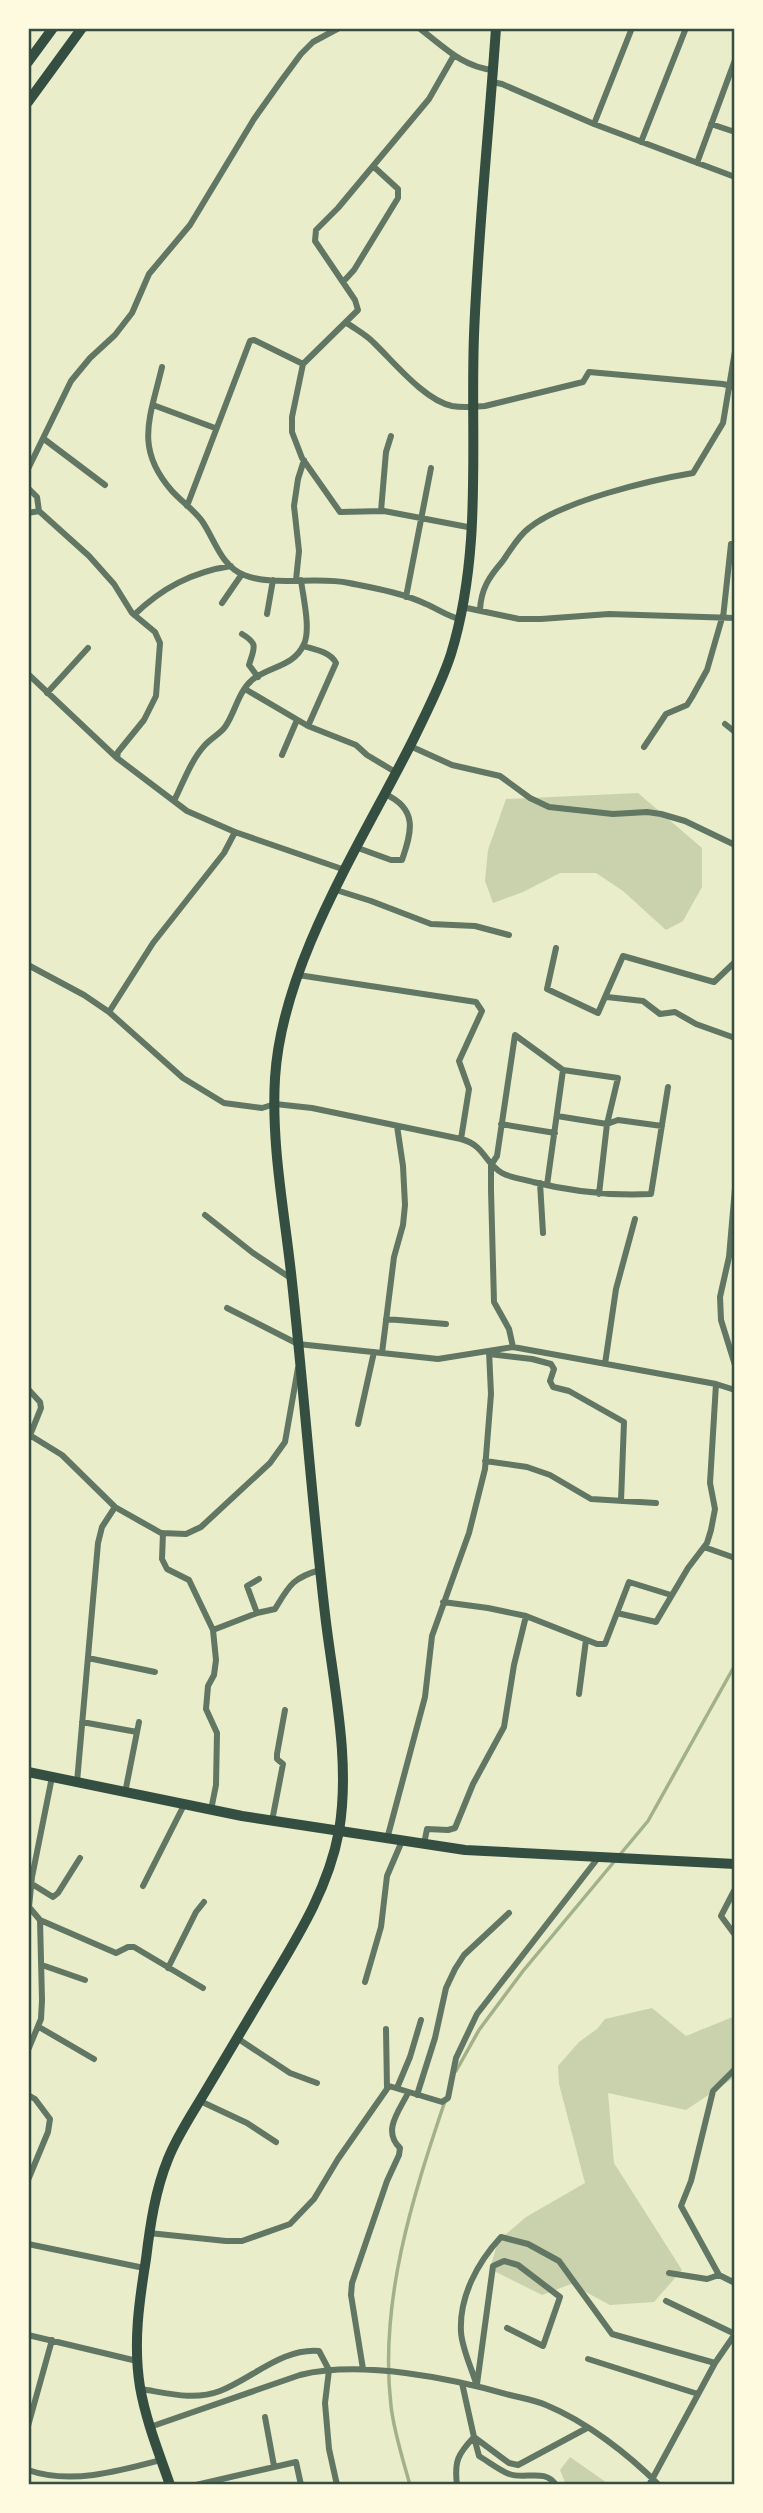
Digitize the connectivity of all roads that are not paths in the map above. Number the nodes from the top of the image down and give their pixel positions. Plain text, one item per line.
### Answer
1 (53, 28) edge
2 (82, 28) edge
3 (339, 28) edge
4 (419, 28) edge
5 (496, 28) edge
6 (632, 28) edge
7 (686, 28) edge
8 (453, 57) junction
9 (735, 60) edge
10 (28, 62) edge
11 (493, 70) junction
12 (492, 82) junction
13 (725, 87) junction
14 (735, 90) edge
15 (28, 102) edge
16 (594, 124) junction
17 (711, 124) junction
18 (735, 132) edge
19 (641, 142) junction
20 (697, 163) junction
21 (373, 166) junction
22 (735, 177) edge
23 (343, 282) junction
24 (346, 323) junction
25 (735, 351) edge
26 (303, 365) junction
27 (162, 367) dead end
28 (732, 387) edge
29 (153, 405) junction
30 (472, 408) junction
31 (215, 428) junction
32 (391, 436) dead end
33 (44, 439) junction
34 (304, 460) junction
35 (431, 468) dead end
36 (28, 469) edge
37 (106, 485) dead end
38 (28, 488) edge
39 (187, 506) junction
40 (39, 511) junction
41 (381, 512) junction
42 (28, 513) edge
43 (422, 517) junction
44 (473, 528) junction
45 (731, 544) dead end
46 (231, 566) junction
47 (243, 574) junction
48 (273, 580) junction
49 (298, 580) junction
50 (406, 597) junction
51 (222, 603) dead end
52 (462, 607) junction
53 (480, 610) junction
54 (267, 614) dead end
55 (134, 615) junction
56 (722, 618) junction
57 (735, 618) edge
58 (460, 619) junction
59 (242, 634) dead end
60 (303, 646) junction
61 (88, 648) dead end
62 (28, 674) edge
63 (258, 677) junction
64 (245, 689) junction
65 (47, 693) junction
66 (297, 720) junction
67 (725, 724) dead end
68 (308, 726) junction
69 (735, 732) edge
70 (410, 746) junction
71 (644, 747) dead end
72 (282, 755) dead end
73 (117, 758) junction
74 (397, 773) junction
75 (385, 794) junction
76 (174, 802) junction
77 (235, 832) junction
78 (735, 845) edge
79 (358, 848) junction
80 (345, 870) junction
81 (336, 890) junction
82 (509, 935) dead end
83 (556, 948) dead end
84 (735, 962) edge
85 (28, 965) edge
86 (298, 975) junction
87 (607, 997) junction
88 (109, 1012) junction
89 (735, 1038) edge
90 (563, 1070) junction
91 (668, 1087) dead end
92 (275, 1104) junction
93 (557, 1115) junction
94 (502, 1124) junction
95 (607, 1124) junction
96 (397, 1126) junction
97 (662, 1126) junction
98 (555, 1133) junction
99 (461, 1139) junction
100 (491, 1165) junction
101 (544, 1184) junction
102 (735, 1188) edge
103 (599, 1194) junction
104 (205, 1215) dead end
105 (635, 1219) dead end
106 (543, 1233) dead end
107 (292, 1279) junction
108 (227, 1308) dead end
109 (386, 1319) junction
110 (446, 1325) dead end
111 (298, 1344) junction
112 (513, 1347) junction
113 (489, 1352) junction
114 (378, 1353) junction
115 (300, 1362) junction
116 (605, 1364) junction
117 (735, 1365) edge
118 (716, 1384) junction
119 (28, 1390) edge
120 (735, 1390) edge
121 (358, 1424) dead end
122 (29, 1437) edge
123 (485, 1461) junction
124 (621, 1501) junction
125 (656, 1503) dead end
126 (115, 1507) junction
127 (163, 1533) junction
128 (704, 1547) junction
129 (735, 1558) edge
130 (320, 1570) junction
131 (259, 1579) dead end
132 (671, 1595) junction
133 (443, 1602) junction
134 (257, 1613) junction
135 (617, 1613) junction
136 (526, 1616) junction
137 (213, 1630) junction
138 (586, 1640) junction
139 (88, 1658) junction
140 (155, 1672) dead end
141 (579, 1694) dead end
142 (285, 1710) dead end
143 (82, 1722) junction
144 (139, 1722) dead end
145 (137, 1732) junction
146 (28, 1772) edge
147 (52, 1777) junction
148 (77, 1782) junction
149 (125, 1793) junction
150 (184, 1805) junction
151 (211, 1810) junction
152 (272, 1821) junction
153 (338, 1831) junction
154 (387, 1839) junction
155 (402, 1841) junction
156 (424, 1844) junction
157 (80, 1858) dead end
158 (597, 1858) junction
159 (735, 1864) edge
160 (32, 1884) junction
161 (142, 1886) dead end
162 (735, 1889) edge
163 (204, 1902) dead end
164 (28, 1908) edge
165 (509, 1913) dead end
166 (40, 1920) junction
167 (735, 1935) edge
168 (42, 1965) junction
169 (168, 1968) junction
170 (85, 1980) dead end
171 (365, 1982) dead end
172 (202, 1988) dead end
173 (421, 2020) dead end
174 (39, 2027) junction
175 (386, 2029) dead end
176 (237, 2038) junction
177 (28, 2050) edge
178 (94, 2059) dead end
179 (735, 2069) edge
180 (317, 2083) dead end
181 (387, 2088) junction
182 (397, 2088) junction
183 (408, 2093) junction
184 (28, 2095) edge
185 (416, 2095) junction
186 (200, 2101) junction
187 (276, 2142) dead end
188 (28, 2180) edge
189 (149, 2233) junction
190 (28, 2244) edge
191 (144, 2267) junction
192 (669, 2273) dead end
193 (719, 2275) junction
194 (735, 2283) edge
195 (666, 2301) dead end
196 (507, 2328) dead end
197 (735, 2334) edge
198 (28, 2336) edge
199 (52, 2340) junction
200 (588, 2359) dead end
201 (137, 2361) junction
202 (715, 2363) junction
203 (363, 2369) junction
204 (329, 2370) junction
205 (462, 2383) junction
206 (477, 2386) junction
207 (141, 2389) junction
208 (698, 2394) junction
209 (265, 2417) dead end
210 (28, 2426) edge
211 (150, 2427) junction
212 (587, 2428) junction
213 (474, 2437) junction
214 (161, 2460) junction
215 (274, 2466) junction
216 (28, 2470) edge
217 (53, 2476) junction
218 (651, 2482) edge
219 (54, 2485) edge
220 (170, 2485) edge
221 (196, 2485) edge
222 (301, 2485) edge
223 (337, 2485) edge
224 (457, 2485) edge
225 (556, 2485) edge
226 (659, 2485) edge

1 - 10 highway
2 - 15 highway
3 - 33 street
4 - 8 street
5 - 11 highway
6 - 16 street
7 - 19 street
8 - 11 street
8 - 21 street
9 - 13 street
11 - 12 highway
12 - 16 street
12 - 30 highway
13 - 14 street
13 - 17 street
16 - 19 street
17 - 18 street
17 - 20 street
19 - 20 street
20 - 22 street
21 - 23 street
21 - 23 street
23 - 24 street
24 - 26 street
24 - 30 street
25 - 28 street
26 - 31 street
26 - 34 street
27 - 29 street
28 - 30 street
28 - 53 street
29 - 31 street
29 - 39 street
30 - 44 highway
31 - 39 street
32 - 41 street
33 - 36 street
33 - 37 street
34 - 41 street
34 - 49 street
35 - 43 street
38 - 40 street
39 - 46 street
40 - 42 street
40 - 55 street
41 - 43 street
43 - 44 street
43 - 50 street
44 - 52 highway
45 - 56 street
46 - 47 street
46 - 55 street
47 - 48 street
47 - 51 street
48 - 49 street
48 - 54 street
49 - 50 street
49 - 60 street
50 - 58 street
52 - 53 street
52 - 58 highway
53 - 56 street
55 - 73 street
56 - 57 street
56 - 71 street
58 - 70 highway
59 - 63 street
60 - 63 street
60 - 68 street
61 - 65 street
62 - 65 street
63 - 64 street
64 - 66 street
64 - 76 street
65 - 73 street
66 - 68 street
66 - 72 street
67 - 69 street
68 - 74 street
70 - 74 highway
70 - 78 street
73 - 76 street
74 - 75 highway
75 - 79 highway
75 - 79 street
76 - 77 street
77 - 80 street
77 - 88 street
79 - 80 highway
80 - 81 highway
81 - 82 street
81 - 86 highway
83 - 87 street
84 - 87 street
85 - 88 street
86 - 92 highway
86 - 99 street
87 - 89 street
88 - 92 street
90 - 93 street
90 - 94 street
90 - 95 street
91 - 97 street
92 - 96 street
92 - 107 highway
93 - 95 street
93 - 98 street
94 - 98 street
94 - 100 street
95 - 97 street
95 - 103 street
96 - 99 street
96 - 109 street
97 - 103 street
98 - 101 street
99 - 100 street
100 - 101 street
100 - 112 street
101 - 103 street
101 - 106 street
102 - 117 street
104 - 107 street
105 - 116 street
107 - 111 highway
108 - 111 street
109 - 110 street
109 - 114 street
111 - 114 street
111 - 115 highway
112 - 113 street
112 - 116 street
113 - 114 street
113 - 123 street
113 - 124 street
114 - 121 street
115 - 127 street
115 - 130 highway
116 - 118 street
118 - 120 street
118 - 128 street
119 - 122 street
122 - 126 street
123 - 124 street
123 - 133 street
124 - 125 street
126 - 127 street
126 - 139 street
127 - 137 street
128 - 129 street
128 - 132 street
130 - 134 street
130 - 153 highway
131 - 134 street
132 - 135 street
132 - 135 street
133 - 136 street
133 - 154 street
134 - 137 street
135 - 138 street
136 - 138 street
136 - 156 street
137 - 151 street
138 - 141 street
139 - 140 street
139 - 143 street
142 - 152 street
143 - 145 street
143 - 148 street
144 - 145 street
145 - 149 street
146 - 147 main road
147 - 148 main road
147 - 160 street
148 - 149 main road
149 - 150 main road
150 - 151 main road
150 - 161 street
151 - 152 main road
152 - 153 main road
153 - 154 main road
153 - 176 highway
154 - 155 main road
155 - 156 main road
155 - 171 street
156 - 158 main road
157 - 160 street
158 - 159 main road
158 - 185 street
160 - 164 street
162 - 167 street
163 - 169 street
164 - 166 street
165 - 185 street
166 - 168 street
166 - 169 street
168 - 170 street
168 - 174 street
169 - 172 street
173 - 182 street
174 - 177 street
174 - 178 street
175 - 181 street
176 - 180 street
176 - 186 highway
179 - 193 street
181 - 182 street
181 - 189 street
182 - 183 street
183 - 185 street
183 - 203 street
184 - 188 street
186 - 187 street
186 - 189 highway
189 - 191 highway
190 - 191 street
191 - 201 highway
192 - 193 street
193 - 194 street
195 - 197 street
196 - 206 street
197 - 202 street
198 - 199 street
199 - 201 street
199 - 210 street
200 - 208 street
201 - 207 highway
202 - 206 street
202 - 208 street
203 - 204 street
203 - 205 street
204 - 207 street
204 - 211 street
204 - 223 street
205 - 206 street
205 - 213 street
206 - 212 street
207 - 211 highway
208 - 218 street
209 - 215 street
211 - 214 highway
212 - 213 street
212 - 218 street
213 - 224 street
213 - 225 street
214 - 217 street
214 - 220 highway
215 - 221 street
215 - 222 street
216 - 217 street
217 - 219 street
218 - 226 street

